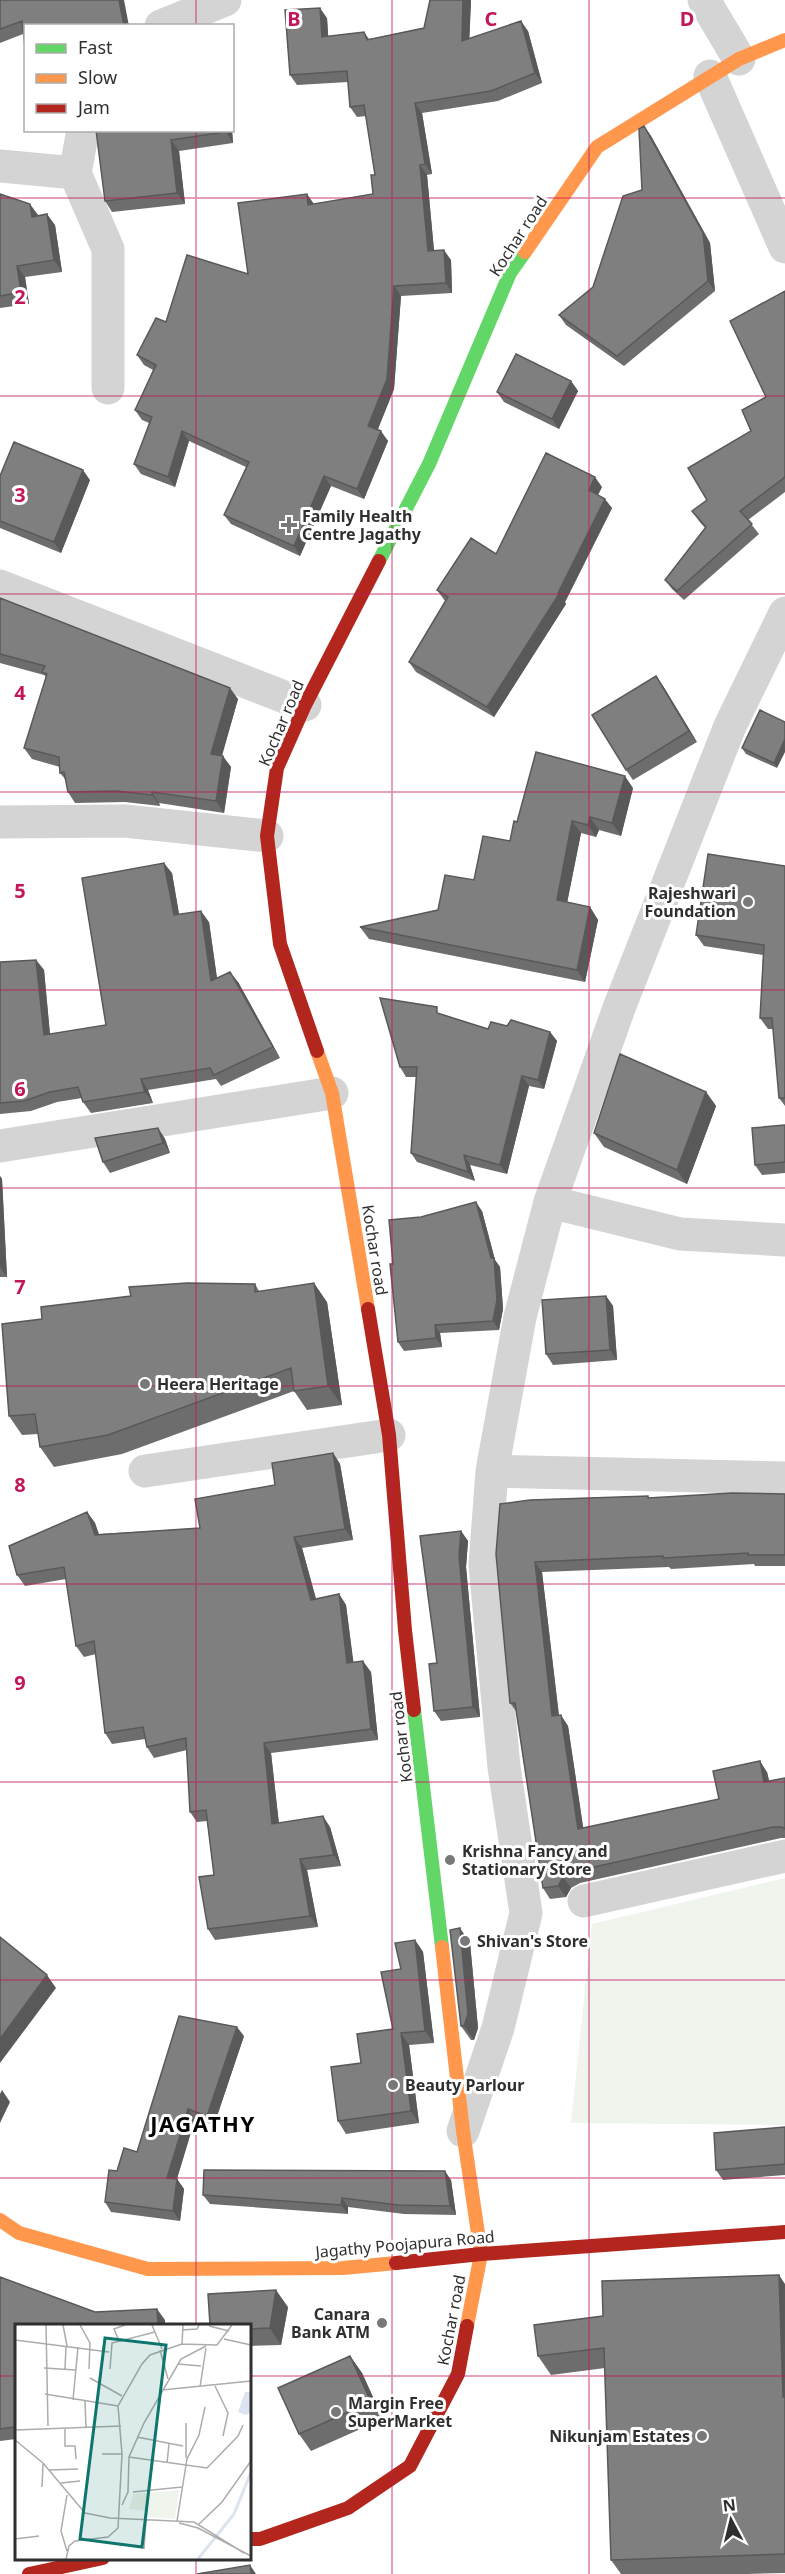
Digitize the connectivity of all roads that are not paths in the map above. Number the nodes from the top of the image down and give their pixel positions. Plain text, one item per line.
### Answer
1 (225, 0) edge
2 (704, 0) edge
3 (167, 15) edge
4 (785, 40) edge
5 (739, 59) junction
6 (710, 76) junction
7 (83, 132) edge
8 (0, 166) edge
9 (75, 173) junction
10 (785, 247) edge
11 (108, 388) dead end
12 (0, 586) edge
13 (785, 612) edge
14 (305, 705) junction
15 (0, 822) edge
16 (267, 836) junction
17 (332, 1093) junction
18 (0, 1146) edge
19 (550, 1202) junction
20 (785, 1240) edge
21 (389, 1435) junction
22 (145, 1471) dead end
23 (492, 1471) junction
24 (785, 1478) edge
25 (785, 1856) edge
26 (584, 1901) dead end
27 (463, 2131) junction
28 (0, 2220) edge
29 (785, 2232) edge
30 (481, 2254) junction
31 (250, 2539) edge
32 (98, 2559) edge
33 (29, 2574) edge

1 - 3 street
2 - 5 street
4 - 5 street, Kochar road
5 - 6 street, Kochar road
6 - 10 street
6 - 14 street, Kochar road
7 - 9 street
8 - 9 street
9 - 11 street
12 - 14 street
13 - 19 street
14 - 16 street, Kochar road
15 - 16 street
16 - 17 street, Kochar road
17 - 18 street
17 - 21 street, Kochar road
19 - 20 street
19 - 23 street
21 - 22 street
21 - 27 street, Kochar road
23 - 24 street
23 - 27 street
25 - 26 street
27 - 30 street, Kochar road
28 - 30 street, Jagathy Poojapura Road
29 - 30 street, Jagathy Poojapura Road
30 - 31 street, Kochar road
32 - 33 street

